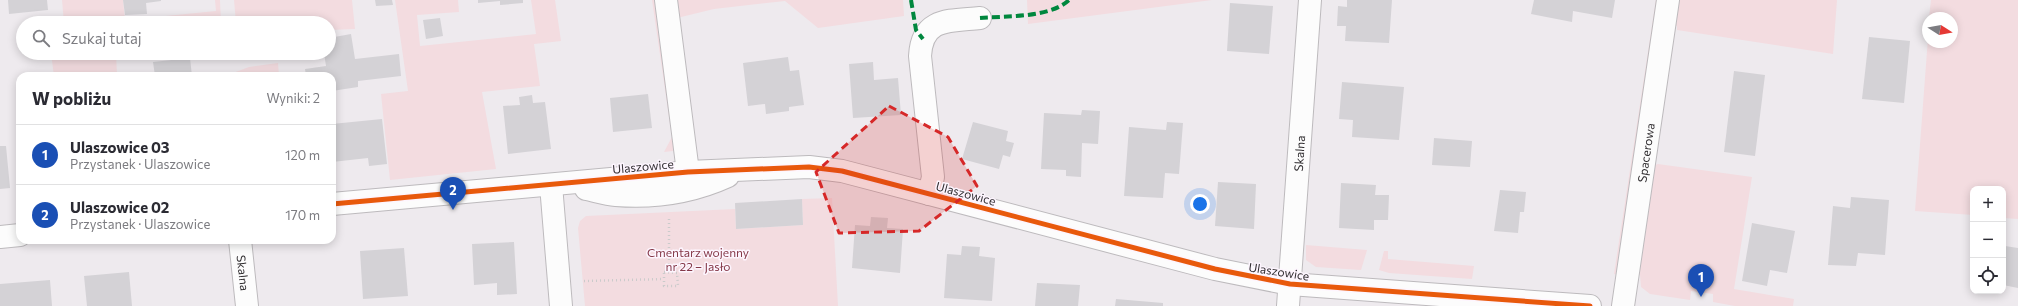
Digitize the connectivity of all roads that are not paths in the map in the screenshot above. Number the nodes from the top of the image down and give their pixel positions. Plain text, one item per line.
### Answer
1 (666, 0) edge
2 (1310, 0) edge
3 (1668, 0) edge
4 (980, 18) dead end
5 (740, 170) junction
6 (688, 172) junction
7 (551, 185) junction
8 (929, 194) junction
9 (336, 204) edge
10 (16, 235) edge
11 (0, 237) edge
12 (240, 244) edge
13 (1290, 284) junction
14 (247, 306) edge
15 (561, 306) edge
16 (1288, 306) edge
17 (1590, 306) edge
18 (1623, 306) edge

1 - 6 street
2 - 13 street, Skalna
3 - 18 street, Spacerowa
4 - 8 street
5 - 6 street, Ulaszowice
5 - 7 street
5 - 8 street, Ulaszowice
6 - 7 street, Ulaszowice
7 - 9 street, Ulaszowice
7 - 15 street
8 - 13 street, Ulaszowice
10 - 11 street
12 - 14 street, Skalna
13 - 16 street, Skalna
13 - 17 street, Ulaszowice

